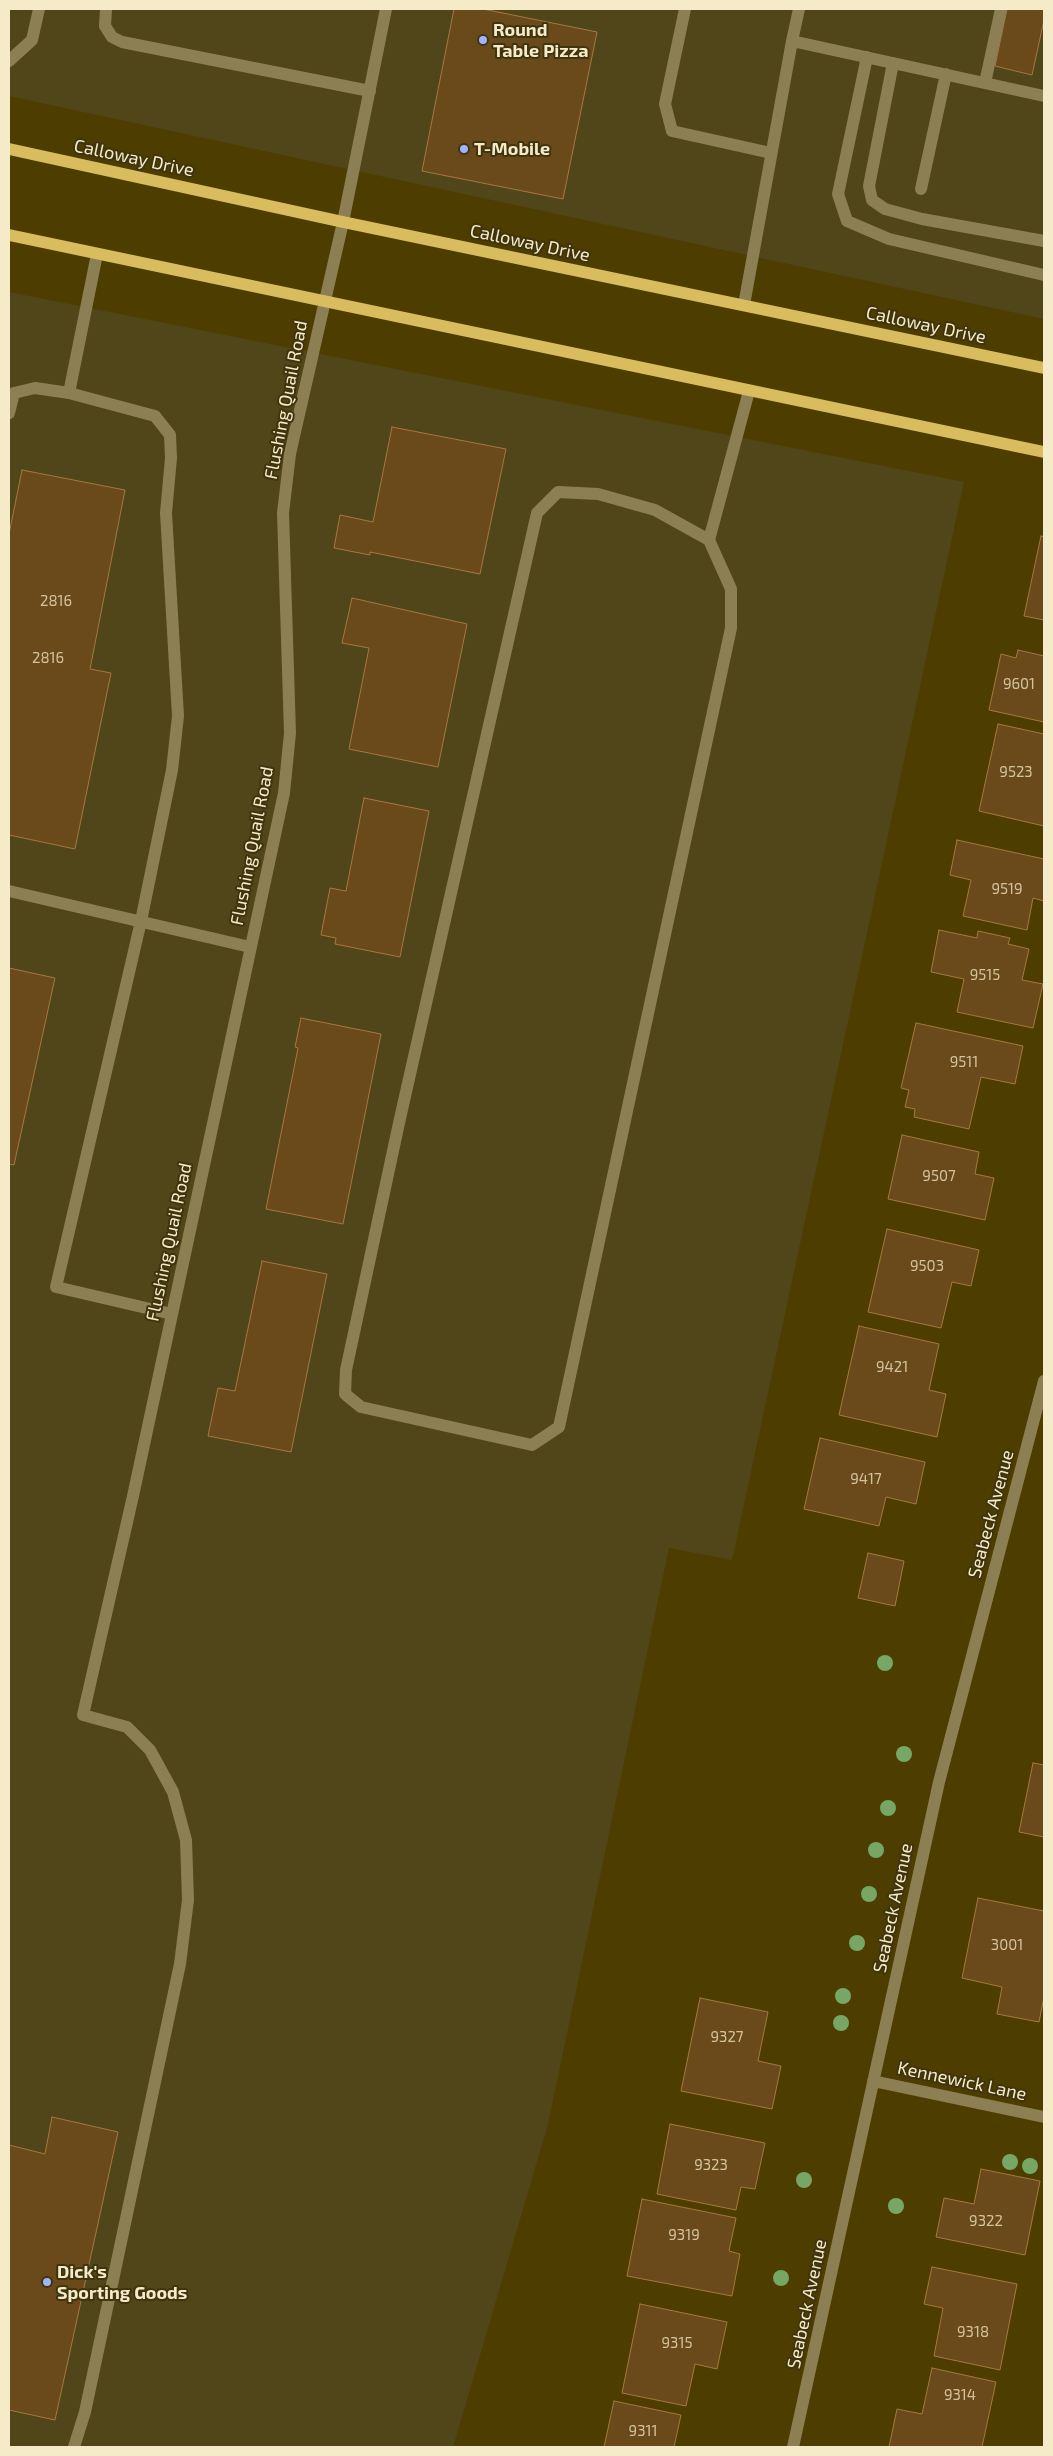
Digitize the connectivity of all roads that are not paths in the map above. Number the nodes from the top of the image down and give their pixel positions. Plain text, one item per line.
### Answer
1 (39, 9) edge
2 (106, 9) edge
3 (386, 9) edge
4 (685, 9) edge
5 (799, 9) edge
6 (1001, 9) edge
7 (792, 41) junction
8 (867, 57) junction
9 (9, 61) edge
10 (893, 63) junction
11 (946, 74) junction
12 (985, 83) junction
13 (370, 91) junction
14 (1044, 96) edge
15 (11, 150) edge
16 (771, 154) junction
17 (921, 188) dead end
18 (343, 222) junction
19 (9, 236) edge
20 (1044, 241) edge
21 (97, 254) junction
22 (1044, 276) edge
23 (325, 301) junction
24 (744, 305) junction
25 (1044, 368) edge
26 (750, 391) junction
27 (69, 393) junction
28 (9, 412) edge
29 (1044, 452) edge
30 (710, 540) junction
31 (9, 891) edge
32 (141, 922) junction
33 (250, 947) junction
34 (172, 1314) junction
35 (1044, 1380) edge
36 (873, 2080) junction
37 (1044, 2117) edge
38 (74, 2447) edge
39 (793, 2447) edge

1 - 9 street
2 - 13 street
3 - 13 street, Flushing Quail Road
4 - 16 street
5 - 7 street
6 - 12 street
7 - 8 street
7 - 16 street
8 - 10 street
8 - 22 street
10 - 11 street
10 - 20 street
11 - 12 street
11 - 17 street
12 - 14 street
13 - 18 street, Flushing Quail Road
15 - 18 main road, Calloway Drive
16 - 24 street
18 - 23 street, Flushing Quail Road
18 - 24 main road, Calloway Drive
19 - 21 main road
21 - 23 main road
21 - 27 street
23 - 26 main road
23 - 33 street, Flushing Quail Road
24 - 25 main road, Calloway Drive
26 - 29 main road
26 - 30 street
27 - 28 street
27 - 32 street
30 - 30 street
31 - 32 street
32 - 33 street
32 - 34 street
33 - 34 street, Flushing Quail Road
34 - 38 street, Flushing Quail Road
35 - 36 street, Seabeck Avenue
36 - 37 street, Kennewick Lane
36 - 39 street, Seabeck Avenue

